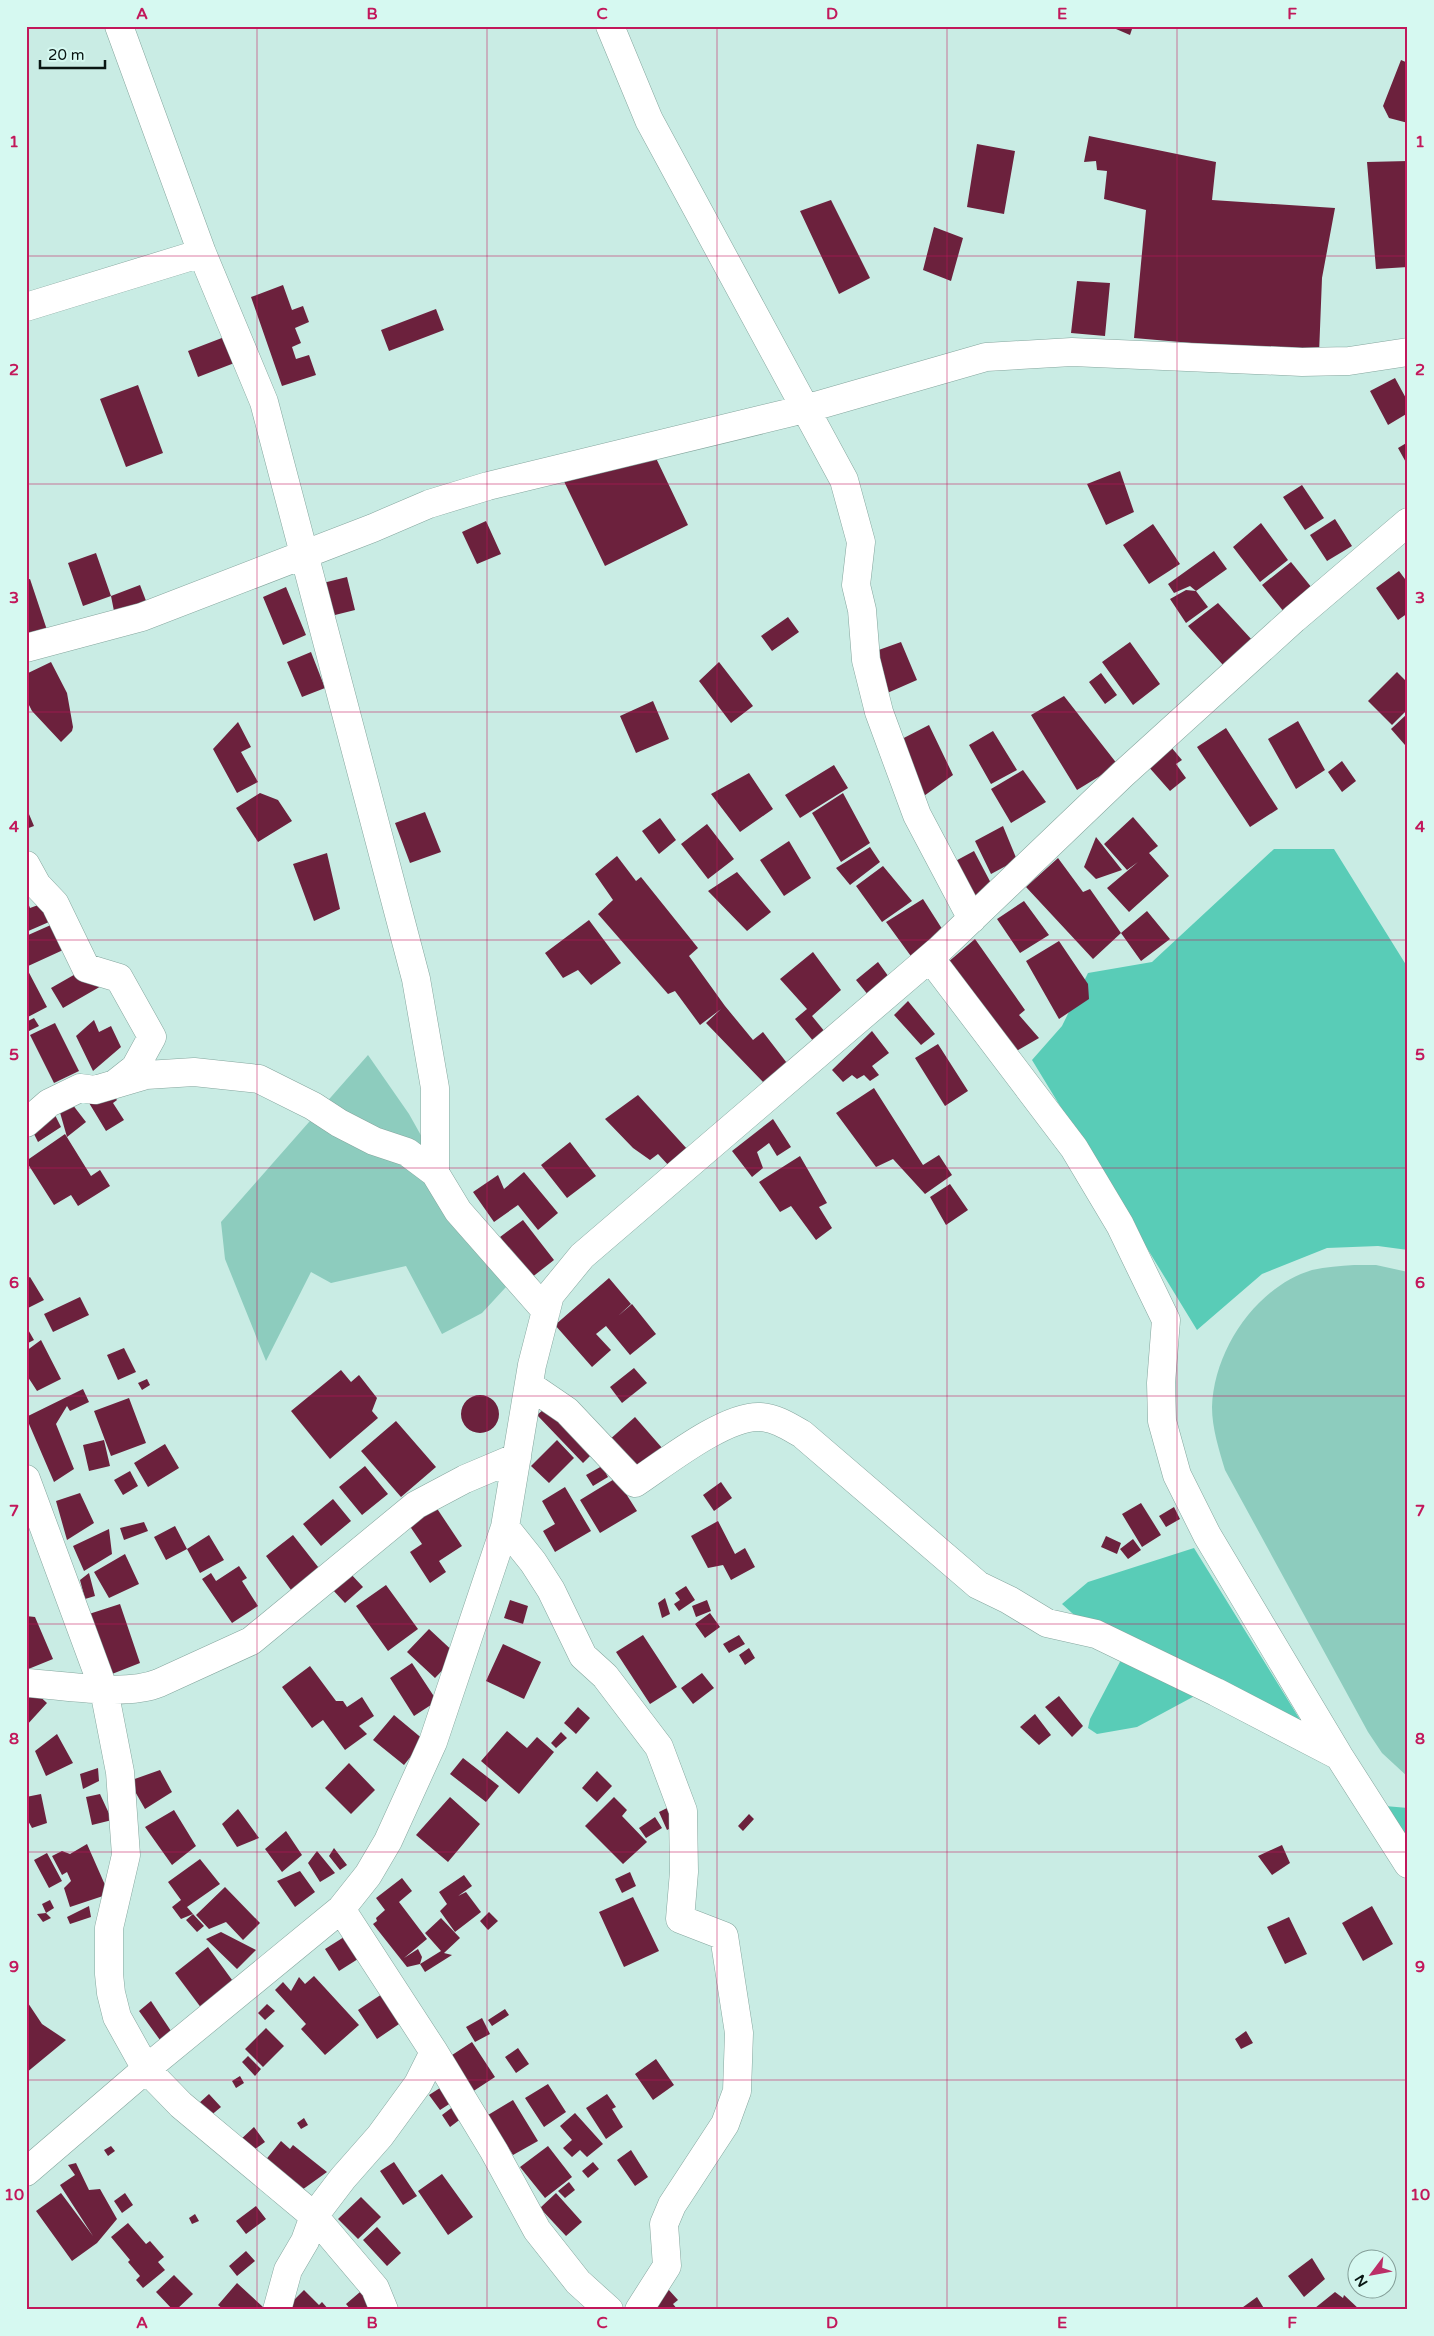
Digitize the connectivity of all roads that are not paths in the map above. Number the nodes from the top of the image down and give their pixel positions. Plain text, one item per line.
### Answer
1 (119, 26) edge
2 (610, 26) edge
3 (202, 253) junction
4 (26, 307) edge
5 (1408, 352) edge
6 (805, 409) junction
7 (1408, 522) edge
8 (304, 555) junction
9 (26, 648) edge
10 (26, 865) edge
11 (972, 919) junction
12 (930, 958) junction
13 (114, 1084) junction
14 (26, 1123) edge
15 (435, 1173) junction
16 (546, 1311) junction
17 (529, 1385) junction
18 (517, 1457) junction
19 (26, 1479) edge
20 (505, 1527) junction
21 (26, 1683) edge
22 (104, 1690) junction
23 (1339, 1756) junction
24 (1408, 1864) edge
25 (341, 1909) junction
26 (434, 2052) junction
27 (146, 2069) junction
28 (26, 2172) edge
29 (314, 2216) junction
30 (277, 2310) edge
31 (384, 2310) edge
32 (609, 2310) edge
33 (639, 2310) edge

1 - 3 street
2 - 6 street
3 - 4 street
3 - 8 street
5 - 6 street
6 - 8 street
6 - 11 street
7 - 11 street
8 - 9 street
8 - 15 street
10 - 13 street
11 - 12 street
12 - 16 street
12 - 23 street
13 - 14 street
13 - 15 street
15 - 16 street
16 - 17 street
17 - 18 street
17 - 23 street
18 - 20 street
18 - 22 street
19 - 22 street
20 - 25 street
20 - 33 street
21 - 22 street
22 - 27 street
23 - 24 street
25 - 26 street
25 - 27 street
26 - 29 street
26 - 32 street
27 - 28 street
27 - 29 street
29 - 30 street
29 - 31 street

